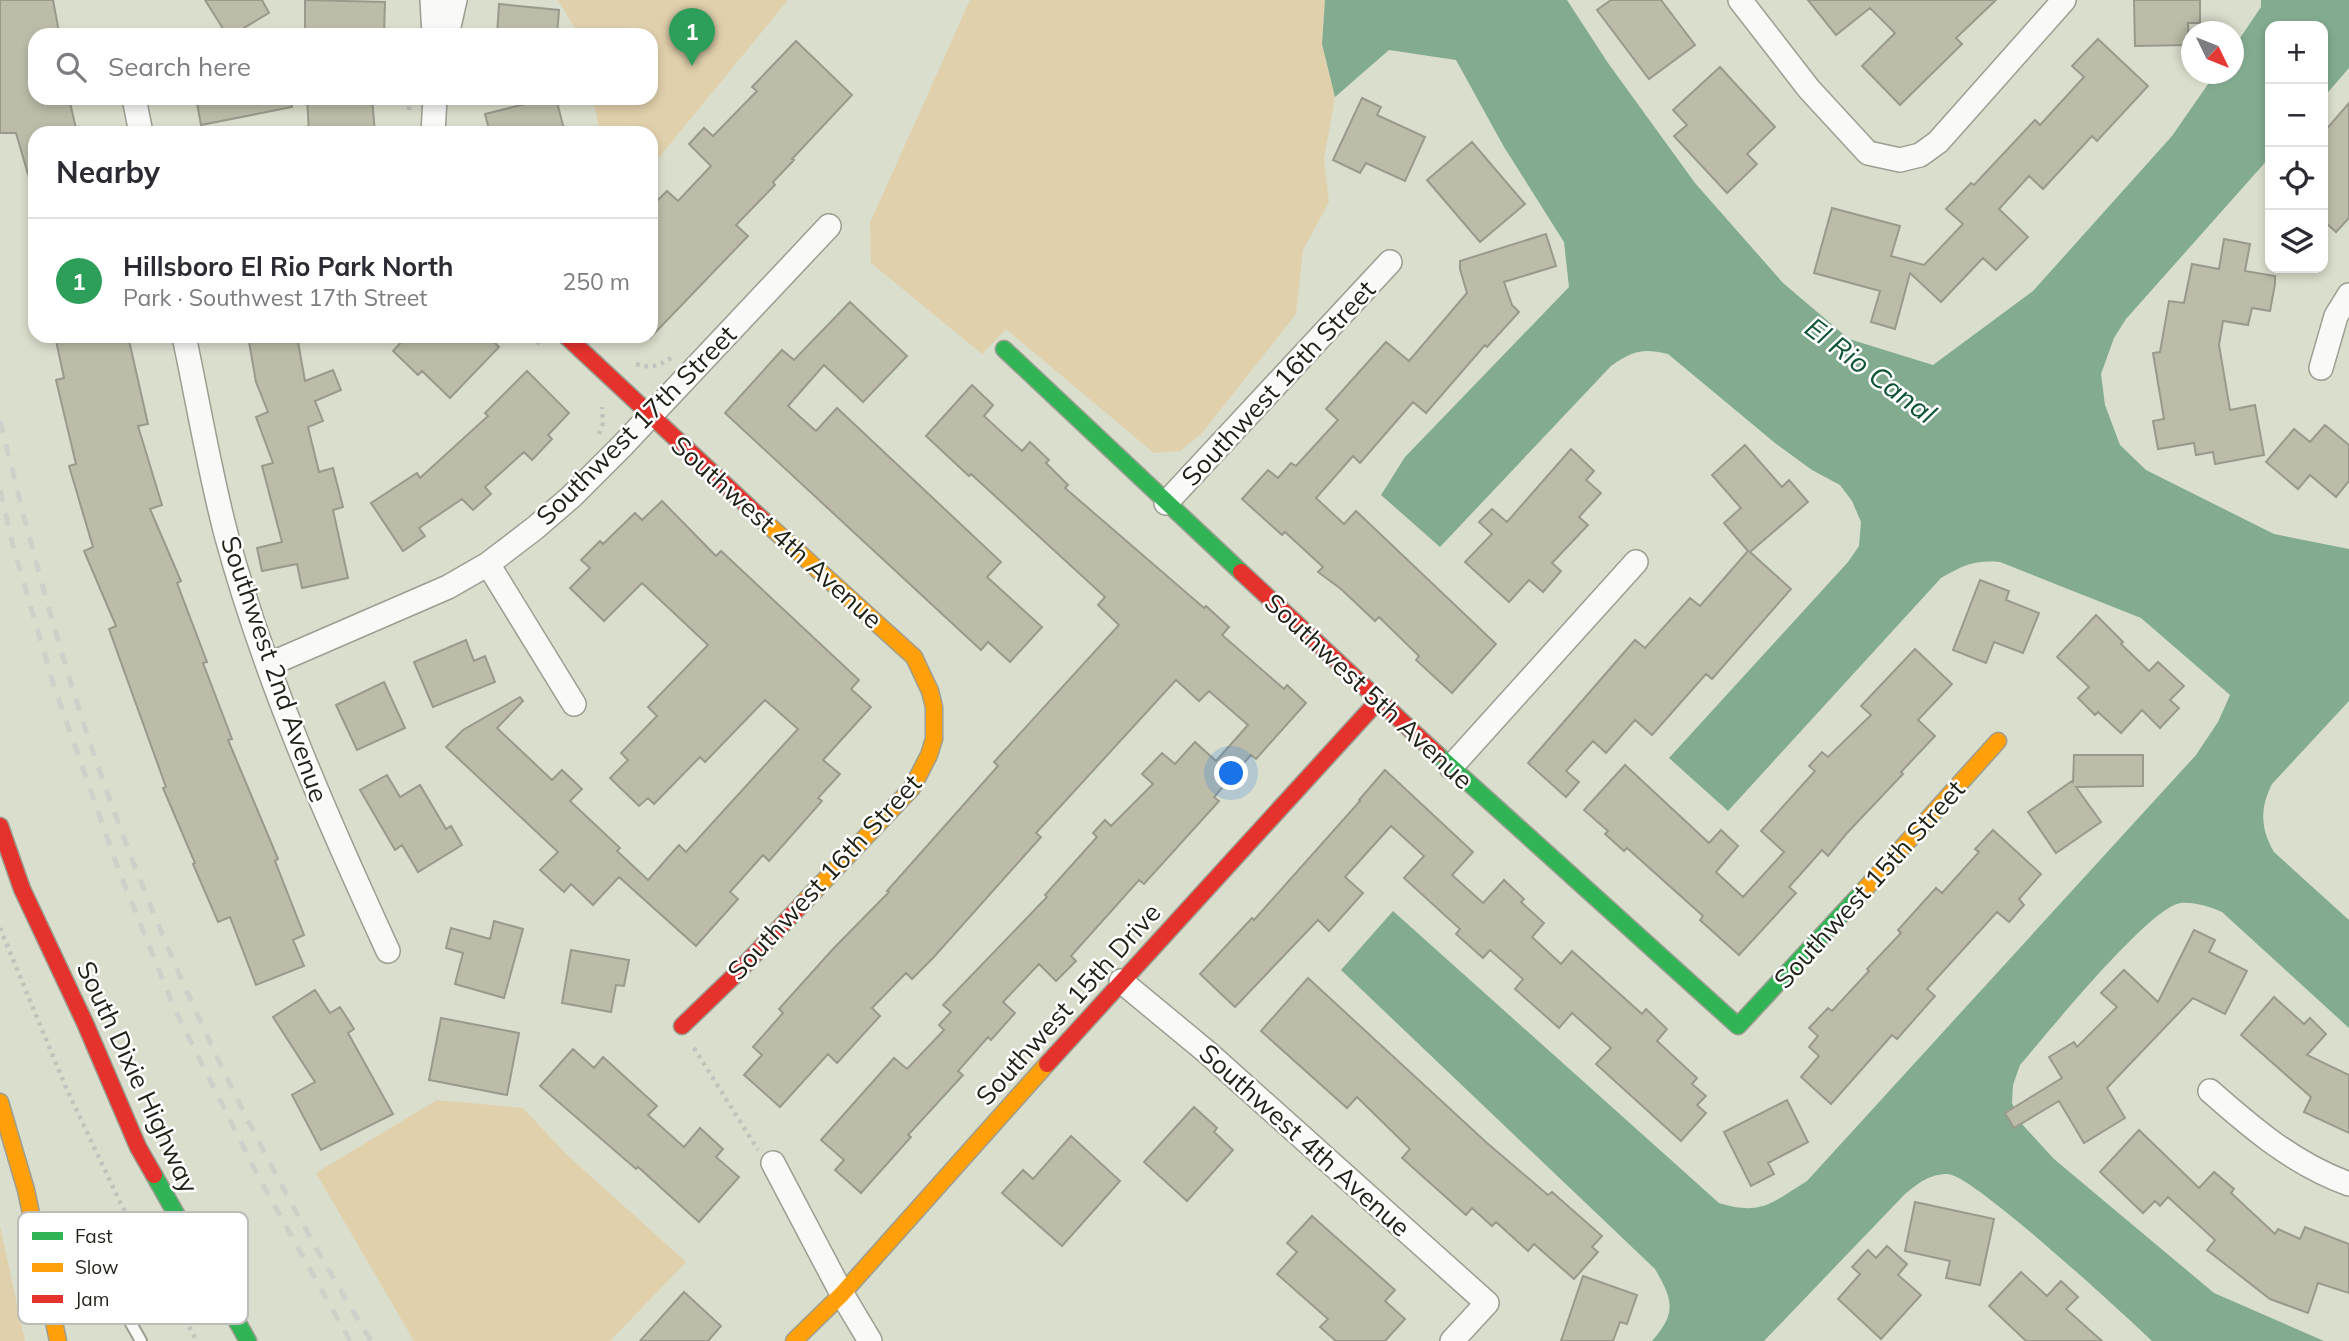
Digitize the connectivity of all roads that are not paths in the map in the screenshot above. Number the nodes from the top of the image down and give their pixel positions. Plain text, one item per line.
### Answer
1 (432, 0) edge
2 (455, 0) edge
3 (1740, 0) edge
4 (2064, 0) edge
5 (434, 28) edge
6 (449, 28) edge
7 (135, 105) edge
8 (435, 105) edge
9 (140, 126) edge
10 (433, 126) edge
11 (829, 226) dead end
12 (1390, 262) dead end
13 (2349, 295) edge
14 (185, 343) edge
15 (573, 343) edge
16 (1004, 349) dead end
17 (2321, 368) dead end
18 (650, 416) junction
19 (1166, 503) junction
20 (1636, 562) dead end
21 (488, 564) junction
22 (268, 665) junction
23 (1378, 701) junction
24 (574, 704) dead end
25 (935, 713) joint
26 (1998, 741) dead end
27 (1451, 767) junction
28 (0, 826) edge
29 (388, 951) dead end
30 (1121, 981) junction
31 (682, 1026) road end
32 (1738, 1026) joint
33 (2210, 1091) dead end
34 (0, 1102) edge
35 (0, 1124) edge
36 (12, 1136) junction
37 (773, 1163) road end
38 (2349, 1184) edge
39 (30, 1212) edge
40 (175, 1212) edge
41 (842, 1294) junction
42 (132, 1324) edge
43 (238, 1324) edge
44 (141, 1341) edge
45 (248, 1341) edge
46 (794, 1341) edge
47 (870, 1341) edge
48 (1452, 1341) edge

1 - 5 street
2 - 6 street
3 - 4 street
7 - 9 street
8 - 10 street
11 - 18 street, Southwest 17th Street
12 - 19 street, Southwest 16th Street
13 - 17 street
14 - 22 street, Southwest 2nd Avenue
15 - 18 street, Southwest 4th Avenue
16 - 19 street, Southwest 5th Avenue
18 - 21 street, Southwest 17th Street
18 - 25 street, Southwest 4th Avenue
19 - 23 street, Southwest 5th Avenue
20 - 27 street
21 - 22 street, Southwest 17th Street
21 - 24 street
22 - 29 street, Southwest 2nd Avenue
23 - 27 street, Southwest 5th Avenue
23 - 30 street, Southwest 15th Drive
25 - 31 street, Southwest 16th Street
26 - 32 street, Southwest 15th Street
27 - 32 street, Southwest 5th Avenue
28 - 40 street, South Dixie Highway
30 - 41 street, Southwest 15th Drive
30 - 48 street, Southwest 4th Avenue
33 - 38 street
34 - 36 street
35 - 36 street
36 - 39 street
37 - 41 street
41 - 46 street, Southwest 15th Drive
41 - 47 street
42 - 44 lane
43 - 45 street, South Dixie Highway

